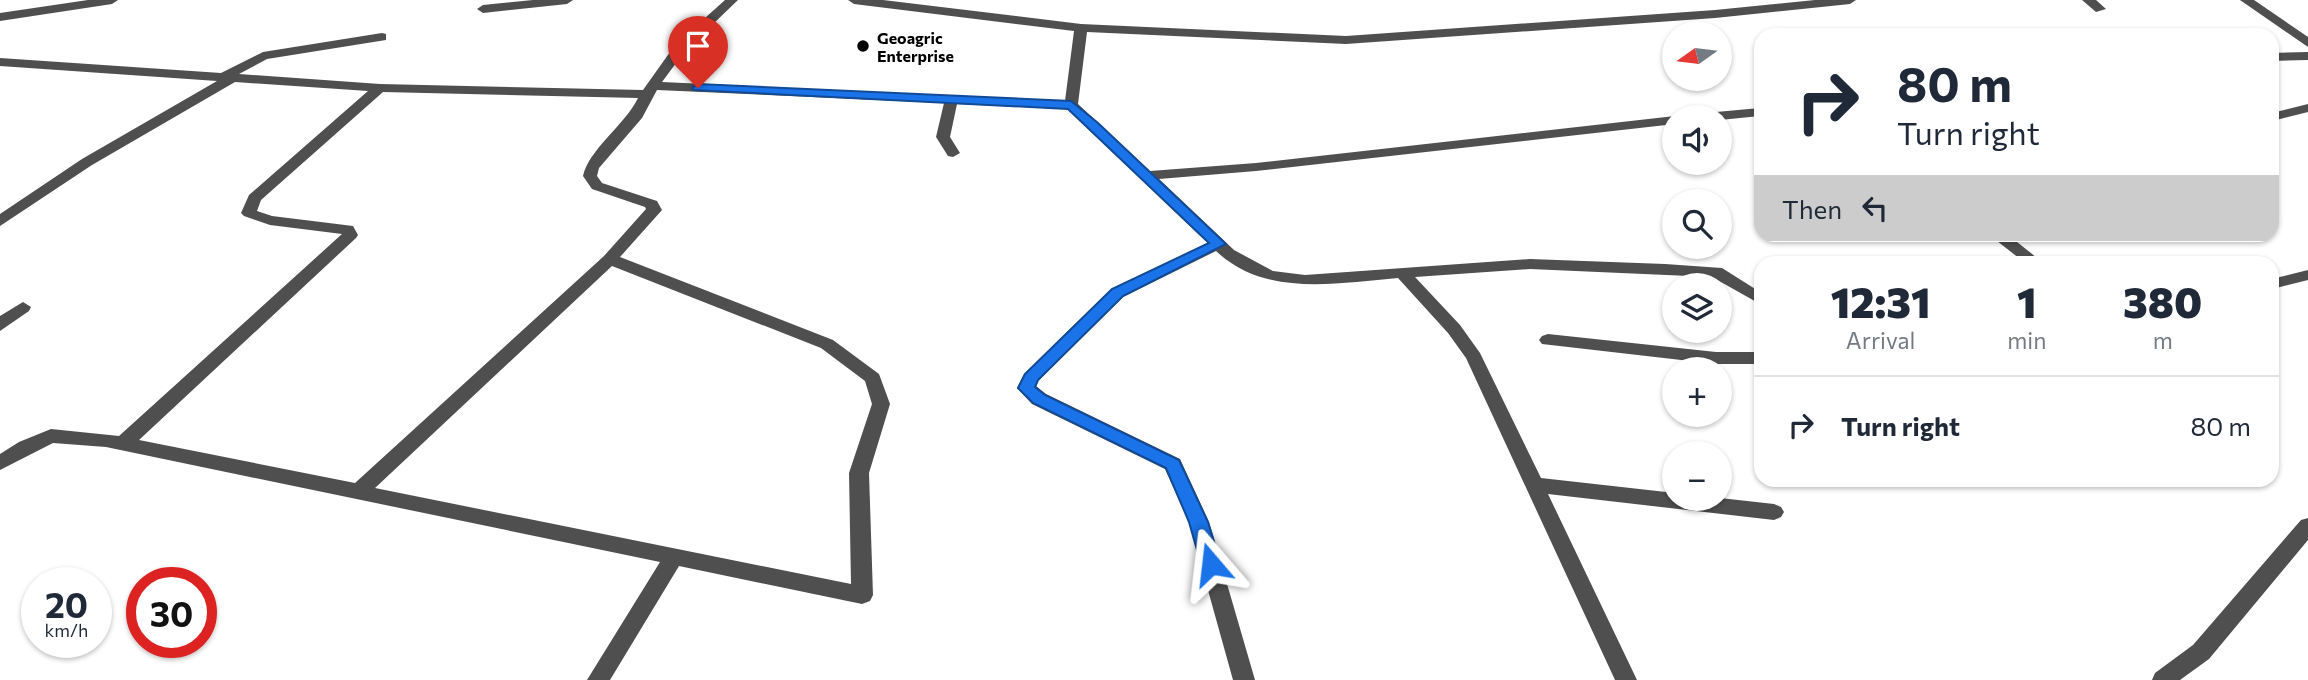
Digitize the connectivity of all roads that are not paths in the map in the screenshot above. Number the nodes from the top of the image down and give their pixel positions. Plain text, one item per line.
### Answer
1 (112, 0) edge
2 (567, 0) edge
3 (732, 0) edge
4 (854, 0) edge
5 (1850, 0) edge
6 (2088, 0) edge
7 (2246, 0) edge
8 (483, 9) dead end
9 (2100, 9) dead end
10 (0, 17) edge
11 (1081, 28) junction
12 (382, 37) dead end
13 (2308, 43) edge
14 (2308, 55) edge
15 (2279, 57) edge
16 (0, 62) edge
17 (228, 77) junction
18 (380, 88) junction
19 (650, 90) junction
20 (951, 101) junction
21 (1071, 105) junction
22 (2308, 108) edge
23 (1754, 113) edge
24 (1732, 114) edge
25 (2279, 115) edge
26 (1662, 121) edge
27 (953, 153) dead end
28 (1146, 176) junction
29 (0, 221) edge
30 (2007, 242) edge
31 (1218, 244) junction
32 (2026, 256) edge
33 (610, 259) junction
34 (1401, 272) junction
35 (2308, 275) edge
36 (2279, 282) edge
37 (1754, 295) edge
38 (23, 307) dead end
39 (0, 325) edge
40 (1548, 340) dead end
41 (1754, 358) edge
42 (122, 444) junction
43 (0, 463) edge
44 (1536, 485) junction
45 (357, 493) junction
46 (1774, 513) dead end
47 (2304, 537) edge
48 (673, 558) junction
49 (598, 680) edge
50 (1244, 680) edge
51 (1626, 680) edge
52 (2163, 680) edge

1 - 10 street
2 - 8 street
3 - 19 street
4 - 11 street
5 - 11 street
6 - 9 street
7 - 13 street
11 - 21 street
12 - 17 street
14 - 15 street
16 - 17 street
17 - 18 street
17 - 29 street
18 - 19 street
18 - 42 street
19 - 20 street
19 - 33 street
20 - 21 street
20 - 27 street
21 - 28 street
22 - 25 street
23 - 24 street
26 - 28 street
28 - 31 street
30 - 32 street
31 - 34 street
31 - 50 street
33 - 45 street
33 - 48 street
34 - 37 street
34 - 44 street
35 - 36 street
38 - 39 street
40 - 41 street
42 - 43 street
42 - 45 street
44 - 46 street
44 - 51 street
45 - 48 street
47 - 52 street
48 - 49 street

